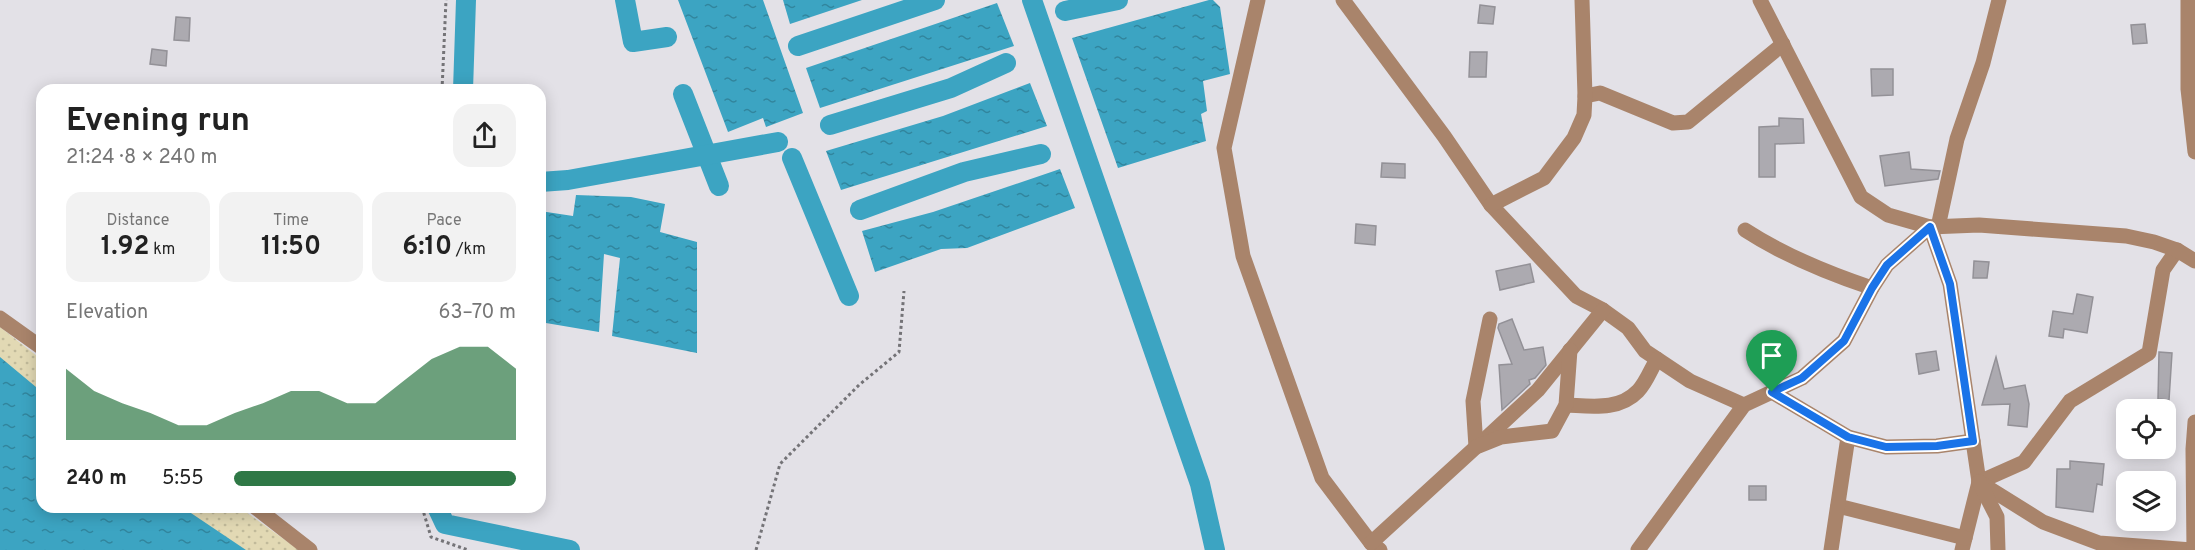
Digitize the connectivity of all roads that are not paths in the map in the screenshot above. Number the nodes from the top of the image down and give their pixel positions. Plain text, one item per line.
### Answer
1 (1258, 0) edge
2 (1343, 0) edge
3 (1582, 0) edge
4 (1760, 0) edge
5 (2000, 0) edge
6 (2188, 0) edge
7 (1783, 44) junction
8 (1585, 96) junction
9 (2195, 152) edge
10 (1491, 205) junction
11 (1934, 227) junction
12 (1745, 230) dead end
13 (2177, 250) junction
14 (2195, 261) edge
15 (1872, 288) junction
16 (1603, 310) junction
17 (0, 318) edge
18 (1490, 319) dead end
19 (36, 344) edge
20 (1570, 350) junction
21 (1657, 359) junction
22 (1772, 392) junction
23 (1566, 405) junction
24 (1744, 405) junction
25 (2195, 422) edge
26 (1848, 437) junction
27 (1973, 441) junction
28 (1476, 447) junction
29 (1979, 482) junction
30 (1838, 506) junction
31 (263, 513) edge
32 (1964, 544) edge
33 (1375, 547) edge
34 (310, 550) edge
35 (1638, 550) edge
36 (1830, 550) edge
37 (1998, 550) edge
38 (2193, 550) edge

1 - 33 street
2 - 10 street
3 - 8 street
4 - 7 street
5 - 11 street
6 - 9 street
7 - 8 street
7 - 11 street
8 - 10 street
10 - 16 street
11 - 13 street
11 - 15 street
11 - 27 street
12 - 15 street
13 - 14 street
13 - 29 street
15 - 22 street
16 - 20 street
16 - 21 street
17 - 19 street
18 - 28 street
20 - 23 street
20 - 28 street
21 - 23 street
21 - 24 street
22 - 24 street
22 - 26 street
23 - 28 street
24 - 35 street
25 - 38 street
26 - 27 street
26 - 30 street
27 - 29 street
28 - 33 street
29 - 32 street
29 - 37 street
29 - 38 street
30 - 32 street
30 - 36 street
31 - 34 street

